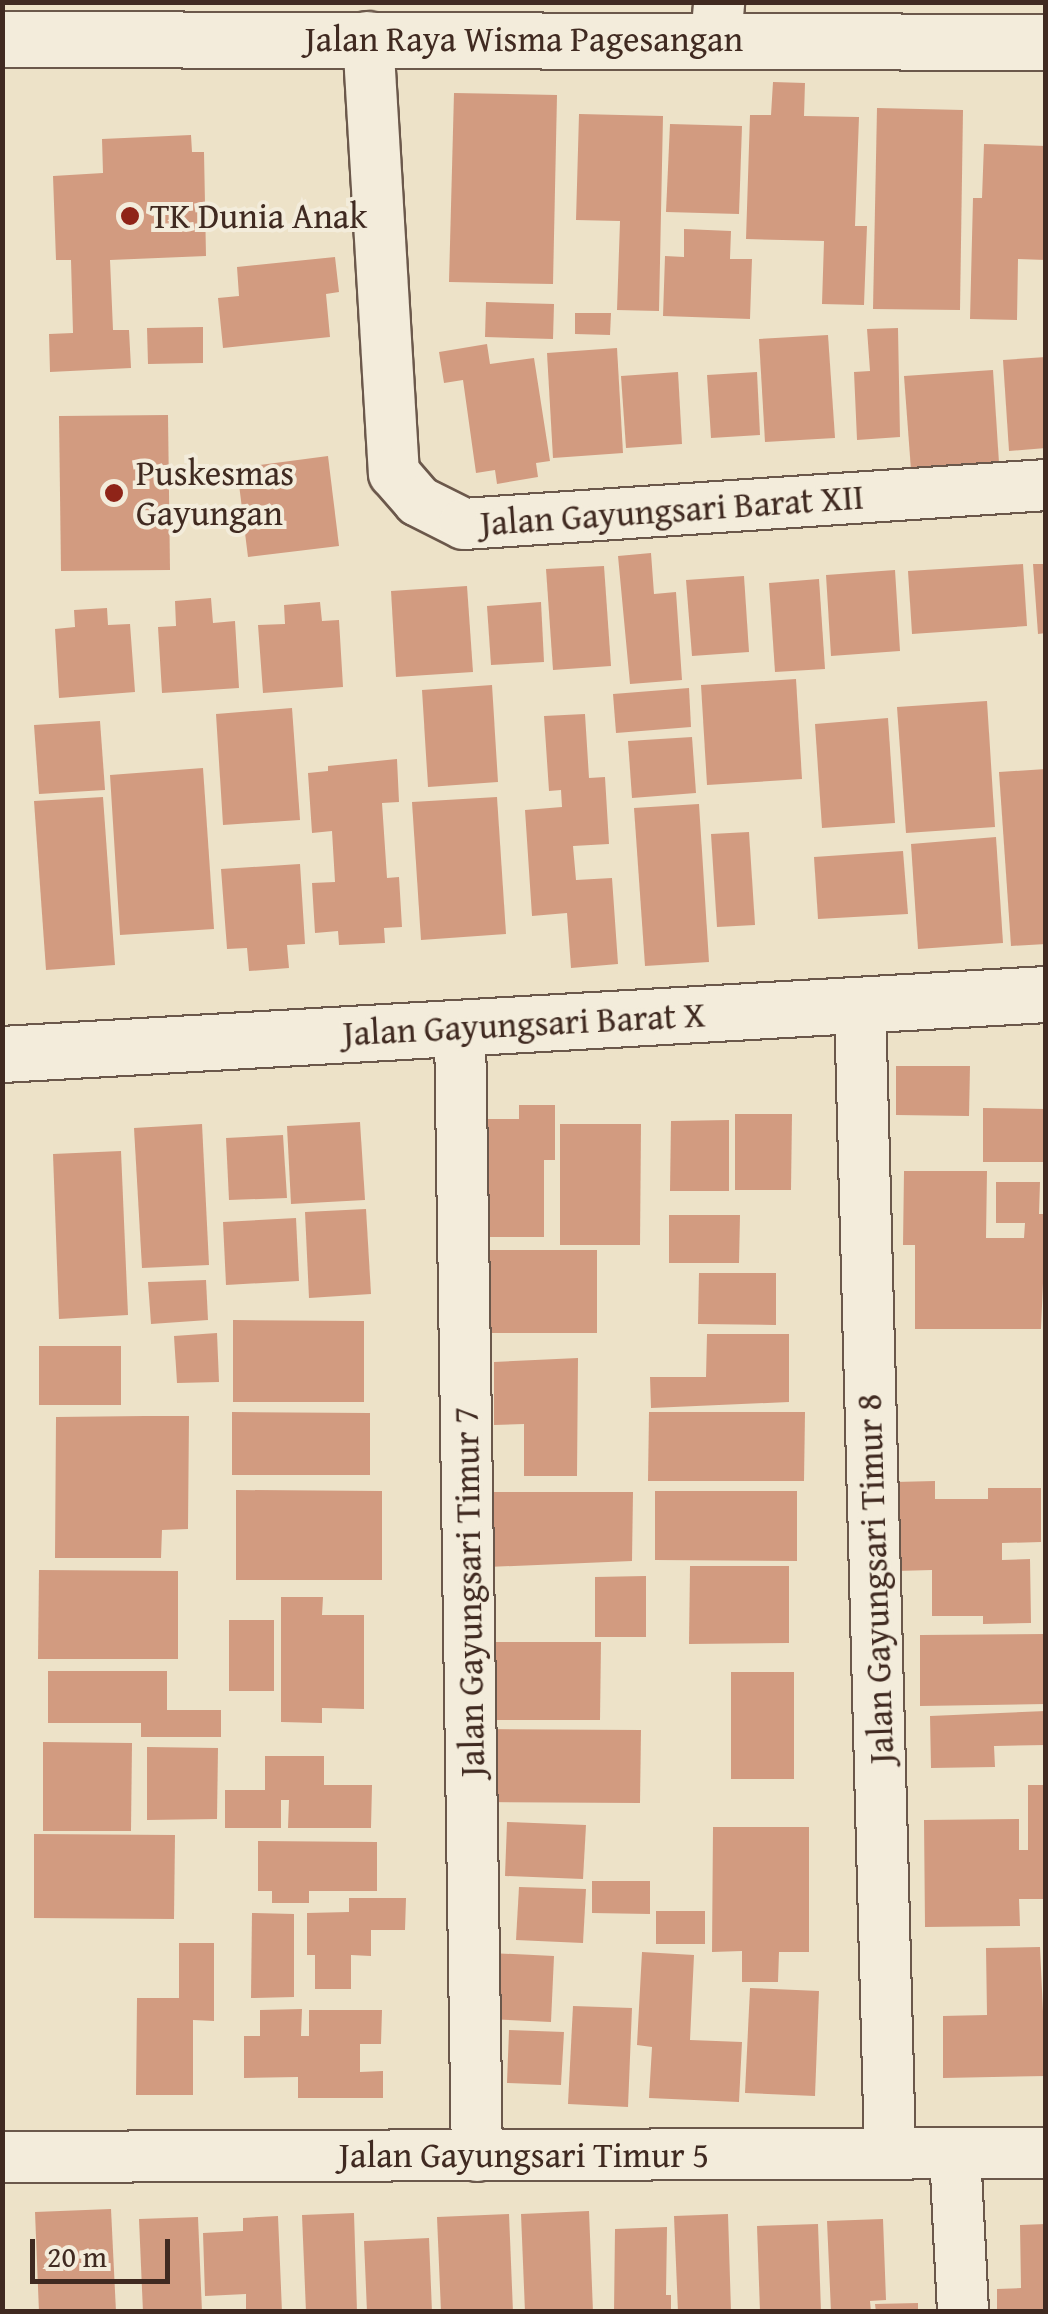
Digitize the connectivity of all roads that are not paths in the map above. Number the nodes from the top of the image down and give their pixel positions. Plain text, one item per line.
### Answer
1 (717, 21) edge
2 (368, 37) junction
3 (2, 39) edge
4 (1046, 42) edge
5 (1046, 485) edge
6 (1046, 994) edge
7 (860, 1005) junction
8 (460, 1028) junction
9 (2, 1054) edge
10 (955, 2153) junction
11 (1046, 2153) edge
12 (890, 2154) junction
13 (477, 2156) junction
14 (2, 2157) edge
15 (963, 2312) edge

1 - 2 street, Jalan Raya Wisma Pagesangan
1 - 4 street, Jalan Raya Wisma Pagesangan
2 - 3 street, Jalan Raya Wisma Pagesangan
2 - 5 street, Jalan Gayungsari Barat XII
6 - 7 street, Jalan Gayungsari Barat X
7 - 8 street, Jalan Gayungsari Barat X
7 - 12 street, Jalan Gayungsari Timur 8
8 - 9 street, Jalan Gayungsari Barat X
8 - 13 street, Jalan Gayungsari Timur 7
10 - 11 street, Jalan Gayungsari Timur 5
10 - 12 street, Jalan Gayungsari Timur 5
10 - 15 street
12 - 13 street, Jalan Gayungsari Timur 5
13 - 14 street, Jalan Gayungsari Timur 5

